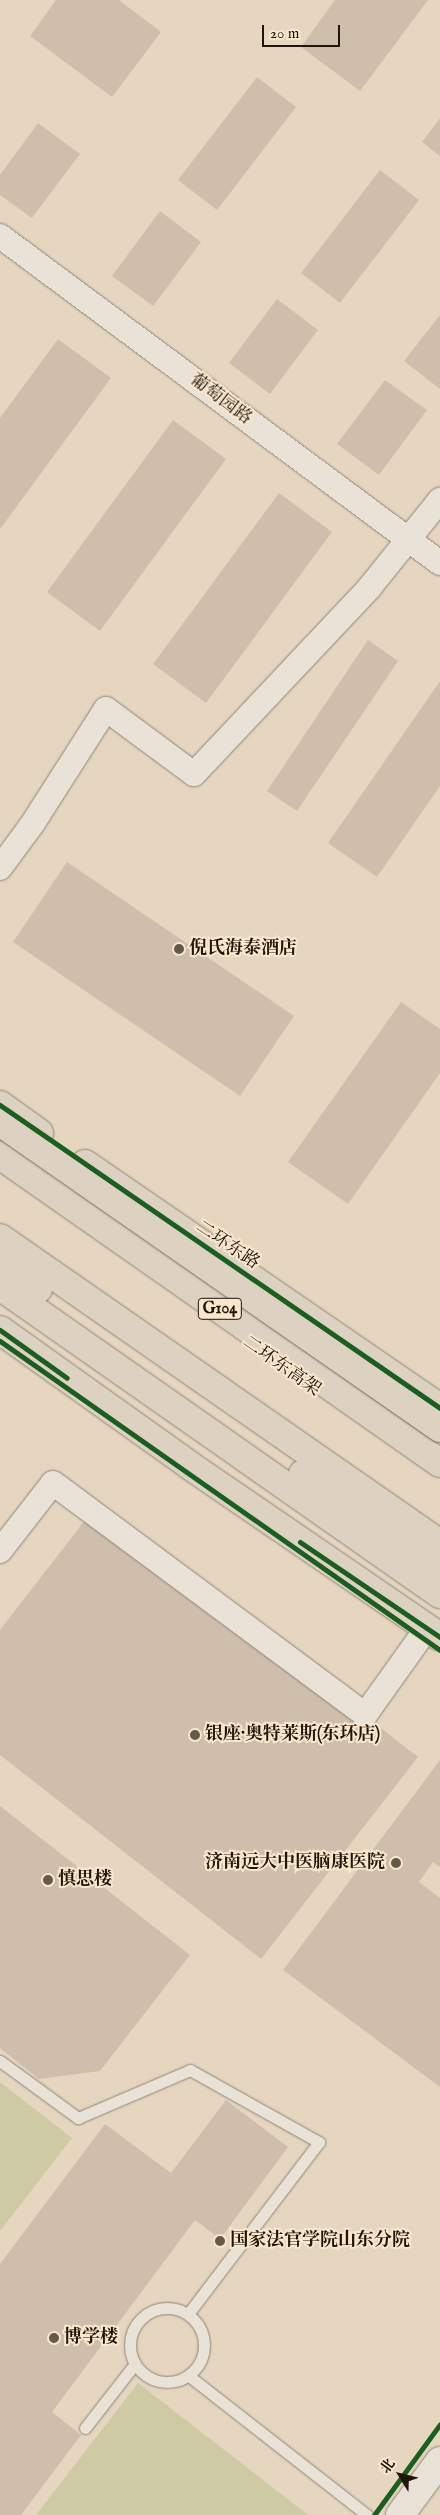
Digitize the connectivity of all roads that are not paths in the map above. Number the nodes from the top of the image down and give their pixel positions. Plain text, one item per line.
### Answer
1 (0, 236) edge
2 (440, 500) edge
3 (408, 539) junction
4 (440, 563) edge
5 (0, 868) edge
6 (0, 1105) edge
7 (0, 1122) edge
8 (0, 1154) edge
9 (0, 1170) edge
10 (0, 1238) edge
11 (0, 1263) edge
12 (0, 1286) edge
13 (0, 1330) edge
14 (412, 1389) junction
15 (440, 1408) edge
16 (440, 1428) edge
17 (440, 1442) edge
18 (440, 1464) edge
19 (440, 1478) edge
20 (440, 1544) edge
21 (0, 1551) edge
22 (440, 1570) edge
23 (440, 1594) edge
24 (433, 1633) edge
25 (0, 2061) edge
26 (188, 2314) junction
27 (134, 2365) junction
28 (189, 2376) junction
29 (85, 2428) dead end
30 (440, 2461) edge
31 (367, 2515) edge
32 (400, 2515) edge

1 - 3 street, 葡萄园路
2 - 3 street
3 - 4 street, 葡萄园路
3 - 5 street
6 - 14 highway, 二环东路 / G104
7 - 16 highway, bridge
8 - 18 highway, G104
9 - 19 highway, 二环东高架
10 - 20 highway
11 - 22 highway
12 - 23 highway
13 - 24 highway
14 - 15 highway, 二环东路 / G104
14 - 17 highway, 二环东路
21 - 24 street
25 - 26 lane
26 - 27 lane
26 - 28 lane
27 - 28 lane
27 - 29 lane
28 - 31 lane
30 - 32 main road

